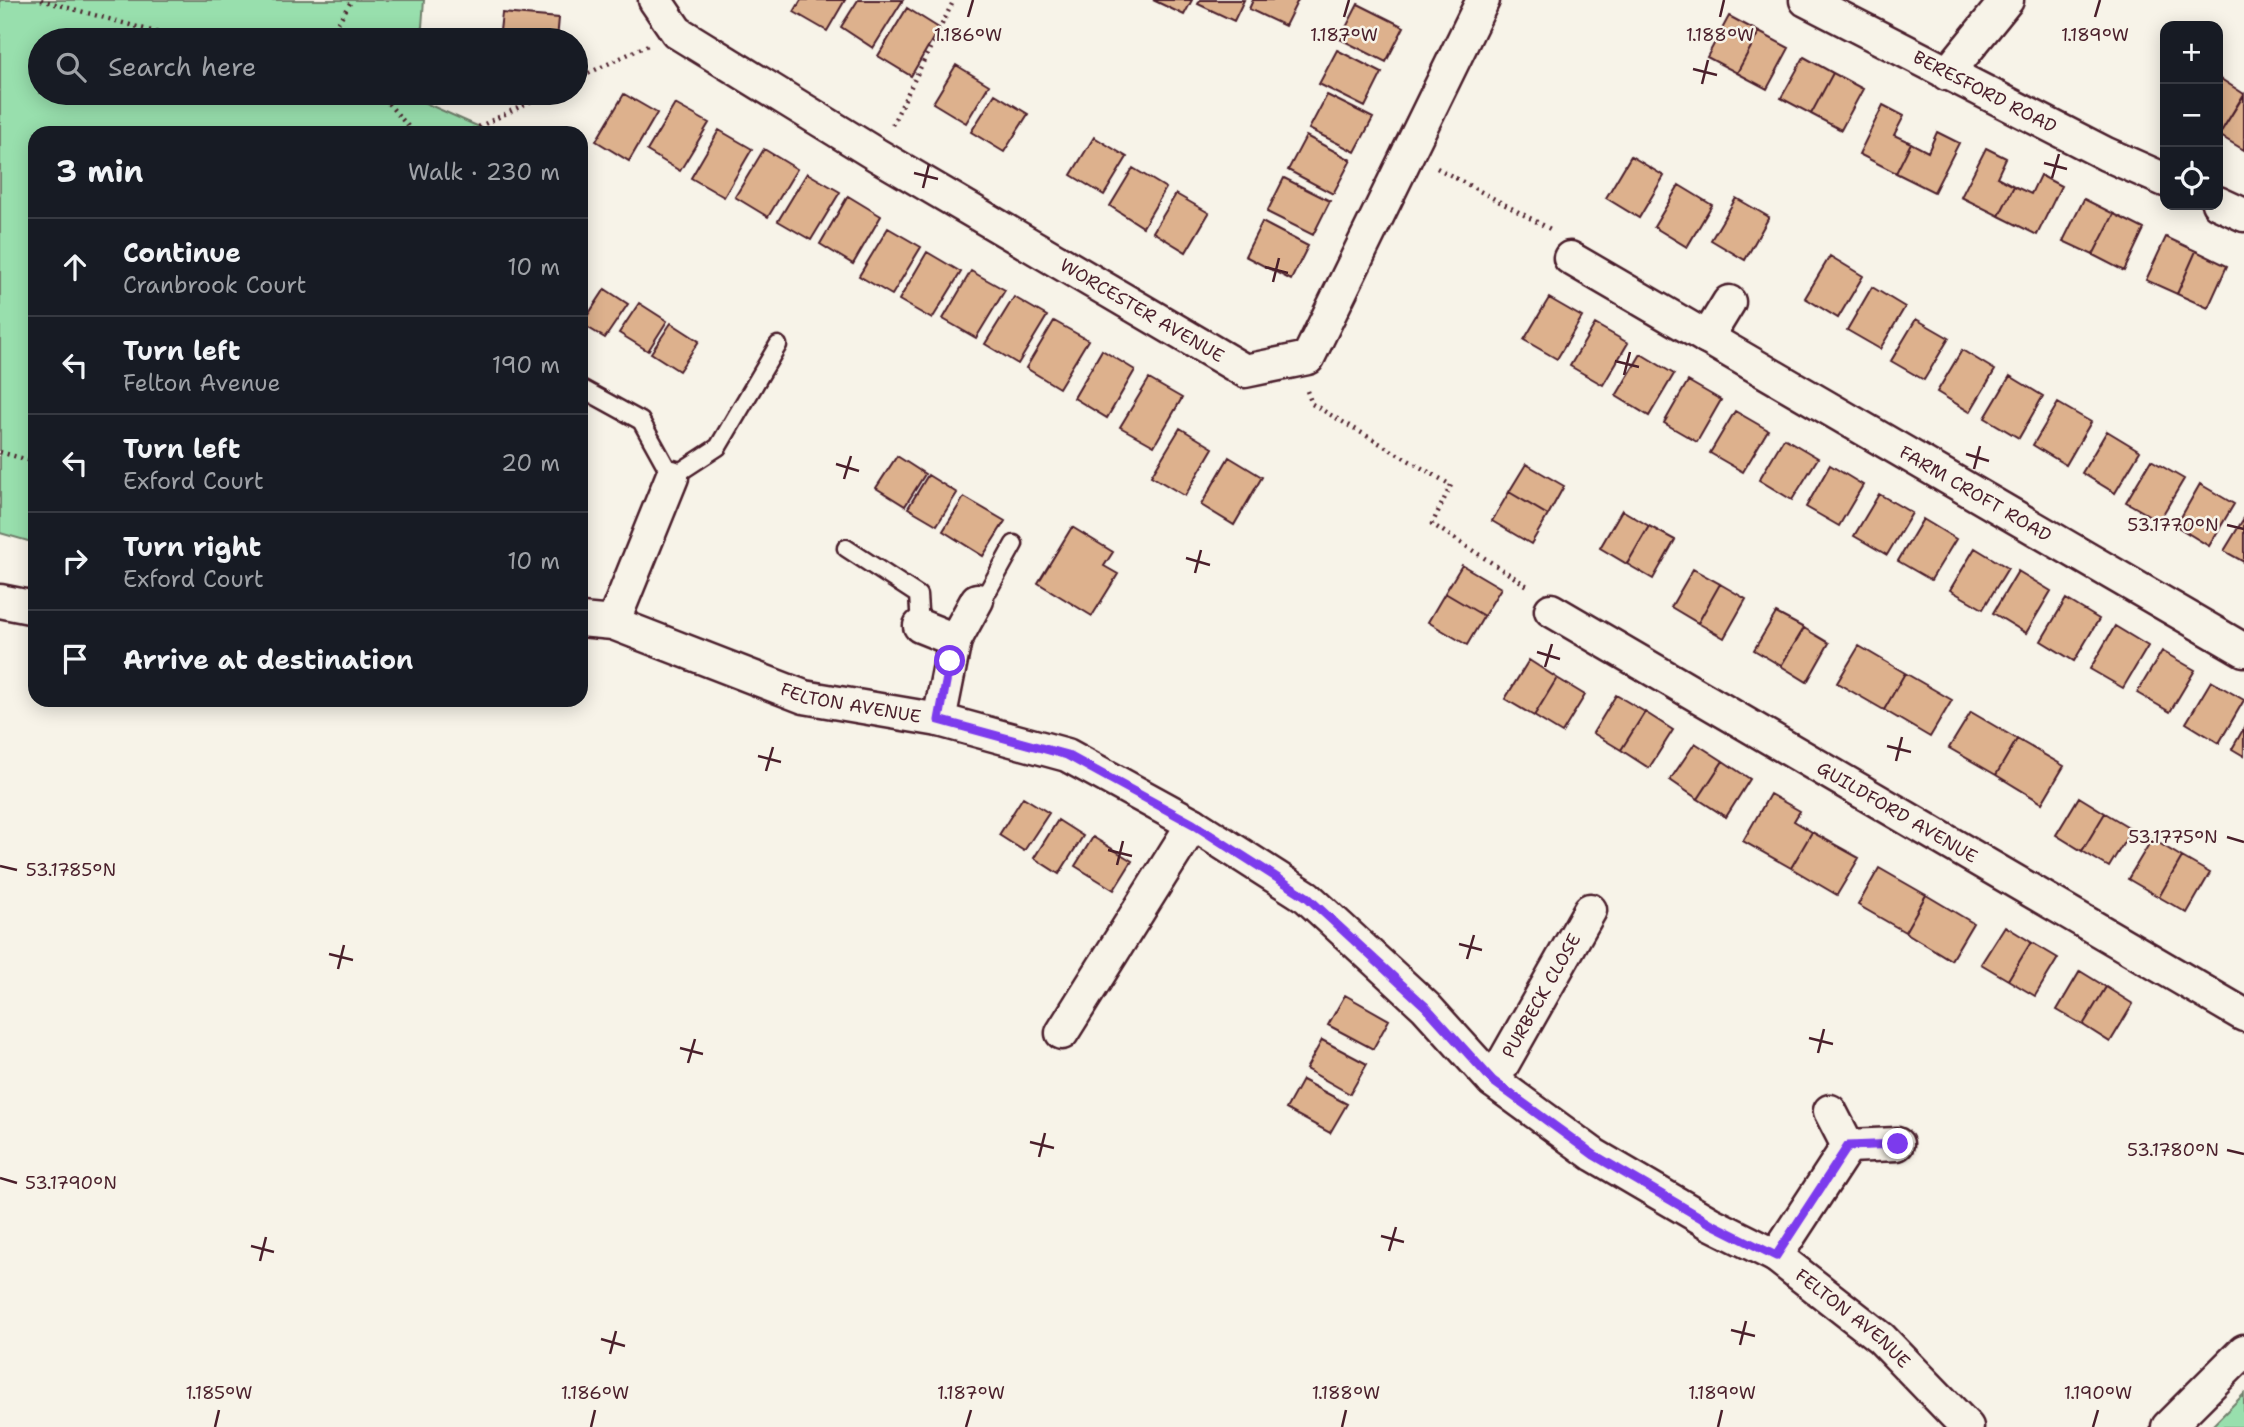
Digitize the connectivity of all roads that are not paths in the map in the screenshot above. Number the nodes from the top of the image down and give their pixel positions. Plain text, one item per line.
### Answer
1 (655, 0) edge
2 (1806, 0) edge
3 (2007, 0) edge
4 (1477, 2) edge
5 (1947, 74) junction
6 (2160, 178) edge
7 (2223, 205) edge
8 (2244, 215) edge
9 (1570, 258) road end
10 (1729, 302) dead end
11 (1707, 338) junction
12 (778, 345) dead end
13 (588, 392) edge
14 (672, 477) junction
15 (1014, 544) dead end
16 (846, 548) dead end
17 (977, 600) joint
18 (0, 601) edge
19 (28, 607) edge
20 (1551, 610) road end
21 (588, 621) edge
22 (613, 624) junction
23 (919, 626) joint
24 (956, 640) junction
25 (2244, 650) edge
26 (939, 720) junction
27 (1193, 824) junction
28 (1590, 910) dead end
29 (2244, 1015) edge
30 (1062, 1033) dead end
31 (1493, 1081) junction
32 (1830, 1111) dead end
33 (1898, 1144) dead end
34 (1848, 1146) junction
35 (1776, 1256) junction
36 (2244, 1351) edge
37 (1967, 1427) edge
38 (2168, 1427) edge

1 - 4 street, WORCESTER AVENUE
2 - 5 street, BERESFORD ROAD
3 - 5 street
5 - 6 street, BERESFORD ROAD
7 - 8 street
9 - 11 street, FARM CROFT ROAD
10 - 11 street
11 - 25 street, FARM CROFT ROAD
12 - 14 lane
13 - 14 lane
14 - 22 street
15 - 17 lane
16 - 23 lane
17 - 24 street
18 - 19 street
20 - 29 street, GUILDFORD AVENUE
21 - 22 street, FELTON AVENUE
22 - 26 street, FELTON AVENUE
23 - 24 street
24 - 26 street
26 - 27 street, FELTON AVENUE
27 - 30 street
27 - 31 street, FELTON AVENUE
28 - 31 street, PURBECK CLOSE
31 - 35 street, FELTON AVENUE
32 - 34 street
33 - 34 street
34 - 35 street
35 - 37 street, FELTON AVENUE
36 - 38 street

